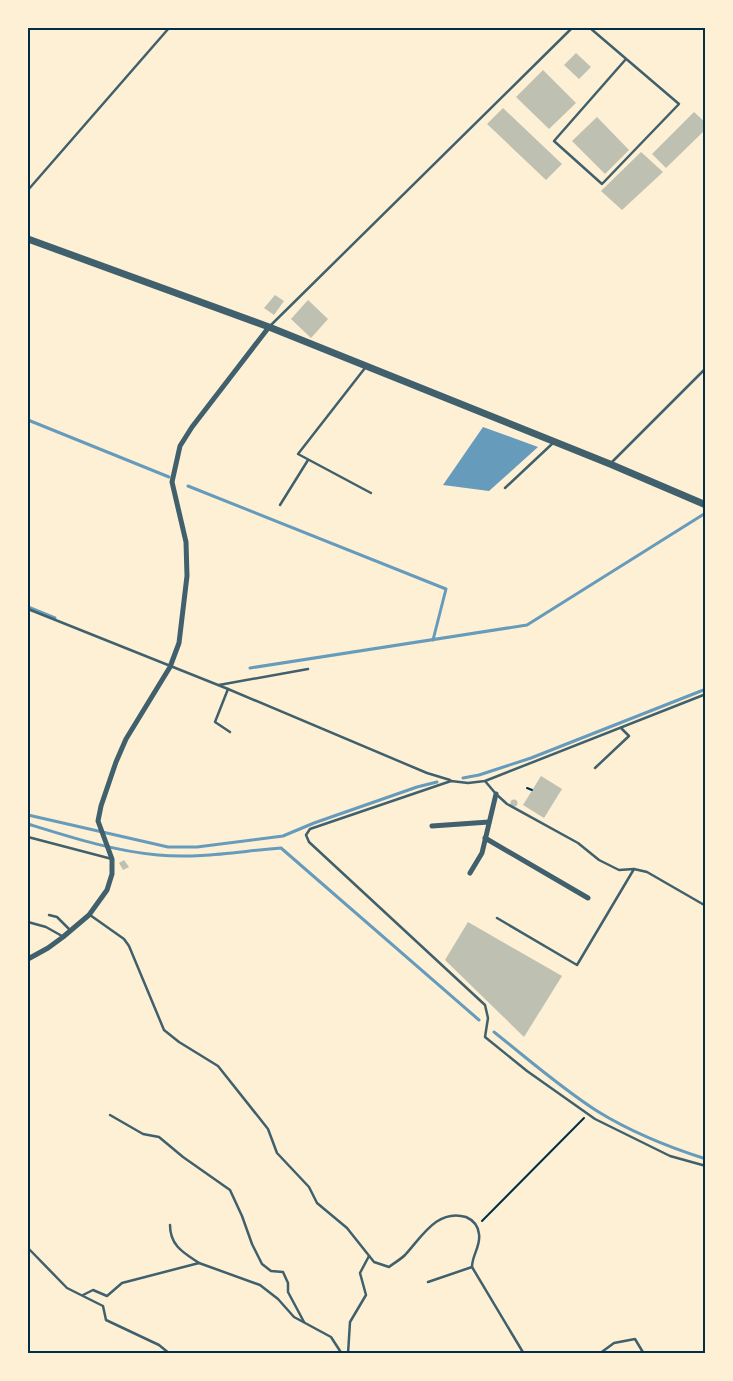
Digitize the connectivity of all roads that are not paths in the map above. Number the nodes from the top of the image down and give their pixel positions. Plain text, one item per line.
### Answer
1 (169, 28) edge
2 (572, 28) edge
3 (590, 28) edge
4 (626, 59) junction
5 (28, 190) edge
6 (28, 238) edge
7 (268, 327) junction
8 (366, 366) junction
9 (706, 368) edge
10 (554, 442) junction
11 (308, 460) junction
12 (610, 464) junction
13 (505, 488) dead end
14 (370, 493) dead end
15 (280, 505) dead end
16 (706, 505) edge
17 (28, 608) edge
18 (170, 667) junction
19 (308, 669) dead end
20 (217, 685) junction
21 (228, 689) junction
22 (706, 694) edge
23 (621, 728) junction
24 (230, 732) dead end
25 (595, 768) dead end
26 (485, 780) junction
27 (451, 781) junction
28 (496, 794) junction
29 (489, 822) junction
30 (432, 826) dead end
31 (28, 836) edge
32 (486, 838) junction
33 (112, 860) junction
34 (634, 869) junction
35 (470, 873) dead end
36 (588, 898) dead end
37 (706, 906) edge
38 (89, 915) junction
39 (49, 916) dead end
40 (497, 918) dead end
41 (28, 922) edge
42 (70, 930) junction
43 (63, 937) junction
44 (28, 959) edge
45 (110, 1115) dead end
46 (706, 1166) edge
47 (170, 1225) dead end
48 (28, 1248) edge
49 (370, 1256) junction
50 (199, 1263) junction
51 (472, 1267) junction
52 (428, 1282) dead end
53 (83, 1295) junction
54 (304, 1322) junction
55 (170, 1354) edge
56 (342, 1354) edge
57 (348, 1354) edge
58 (524, 1354) edge
59 (598, 1354) edge
60 (644, 1354) edge

1 - 5 lane
2 - 7 lane
3 - 4 lane
4 - 4 lane
6 - 7 street
7 - 8 street
7 - 18 street
8 - 10 street
8 - 11 lane
9 - 12 lane
10 - 12 street
10 - 13 lane
11 - 14 lane
11 - 15 lane
12 - 16 street
17 - 18 lane
18 - 20 lane
18 - 33 street
19 - 20 lane
20 - 21 lane
21 - 24 lane
21 - 27 lane
22 - 23 lane
23 - 25 lane
23 - 26 lane
26 - 27 lane
26 - 28 lane
27 - 46 lane
28 - 29 street
28 - 34 lane
29 - 30 street
29 - 32 street
31 - 33 lane
32 - 35 street
32 - 36 street
33 - 38 street
34 - 37 lane
34 - 40 lane
38 - 42 street
38 - 49 lane
39 - 42 lane
41 - 43 lane
42 - 43 street
43 - 44 street
45 - 54 lane
47 - 50 lane
48 - 53 lane
49 - 51 lane
49 - 57 lane
50 - 53 lane
50 - 54 lane
51 - 52 lane
51 - 58 lane
53 - 55 lane
54 - 56 lane
59 - 60 lane

